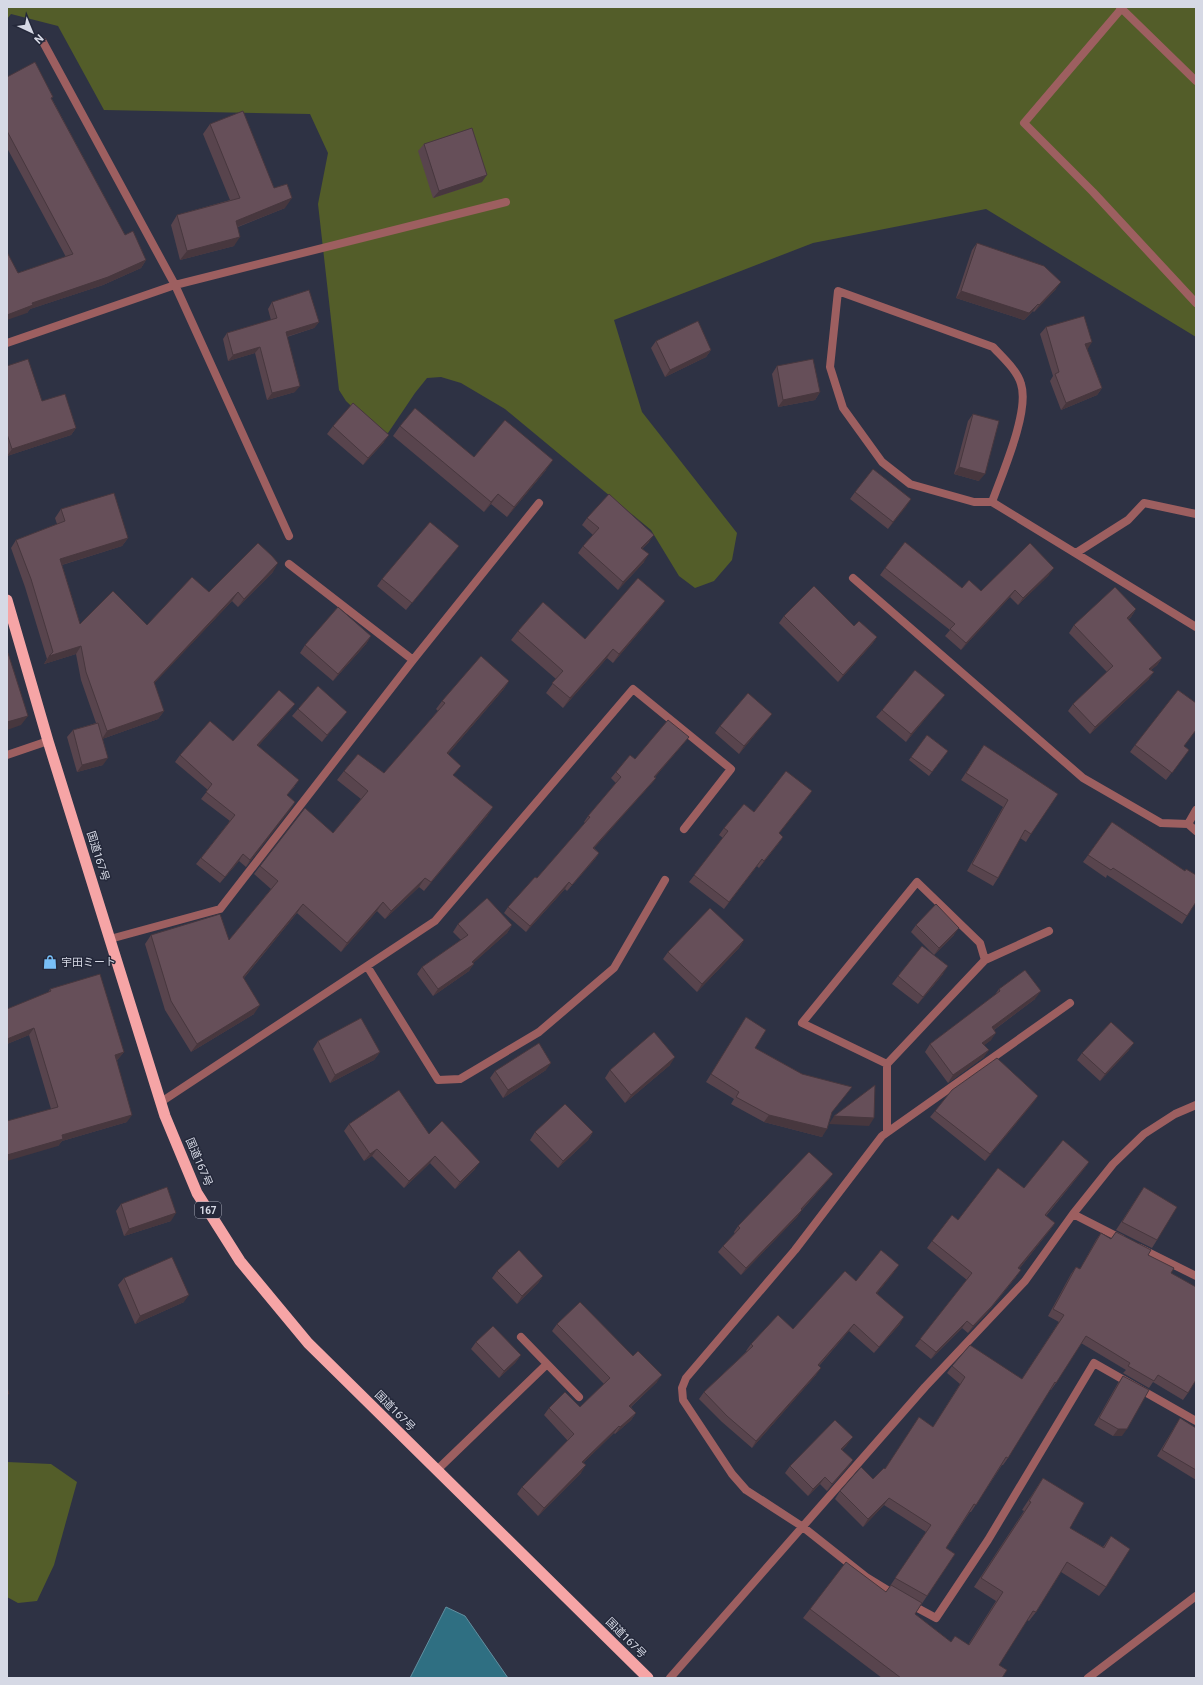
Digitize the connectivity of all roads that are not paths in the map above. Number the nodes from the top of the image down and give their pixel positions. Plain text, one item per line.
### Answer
1 (1121, 8) edge
2 (43, 42) dead end
3 (1196, 81) edge
4 (506, 202) dead end
5 (175, 285) junction
6 (1196, 303) edge
7 (7, 343) edge
8 (992, 502) junction
9 (539, 503) dead end
10 (1196, 514) edge
11 (289, 536) dead end
12 (1076, 553) junction
13 (289, 564) dead end
14 (853, 578) dead end
15 (7, 600) edge
16 (1196, 627) edge
17 (413, 660) junction
18 (48, 741) junction
19 (7, 755) edge
20 (1196, 810) edge
21 (1188, 824) junction
22 (684, 829) dead end
23 (1196, 831) edge
24 (665, 880) dead end
25 (1049, 931) dead end
26 (110, 939) junction
27 (985, 960) junction
28 (367, 966) junction
29 (1070, 1003) dead end
30 (887, 1064) junction
31 (161, 1102) junction
32 (1196, 1105) edge
33 (887, 1132) junction
34 (1073, 1214) junction
35 (1196, 1276) edge
36 (521, 1337) dead end
37 (547, 1364) junction
38 (578, 1397) dead end
39 (1196, 1421) edge
40 (437, 1470) junction
41 (803, 1527) junction
42 (1196, 1596) edge
43 (648, 1678) edge
44 (670, 1678) edge
45 (1088, 1678) edge

1 - 3 street
1 - 6 street
2 - 5 street
4 - 5 street
5 - 7 street
5 - 11 street
8 - 8 street
8 - 12 street
9 - 17 street
10 - 12 street
12 - 16 street
13 - 17 street
14 - 21 street
15 - 18 highway, 国道167号 / 167
17 - 26 street
18 - 19 street
18 - 26 highway, 国道167号 / 167
20 - 21 street
21 - 23 street
22 - 28 street
24 - 28 street
25 - 27 street
26 - 31 highway, 国道167号 / 167
27 - 30 street
27 - 30 street
28 - 31 street
29 - 33 street
30 - 33 street
31 - 40 highway, 国道167号 / 167
32 - 34 street
33 - 41 street
34 - 35 street
34 - 41 street
36 - 37 street
37 - 38 street
37 - 40 street
39 - 41 street
40 - 43 highway, 国道167号 / 167
41 - 44 street
42 - 45 street

